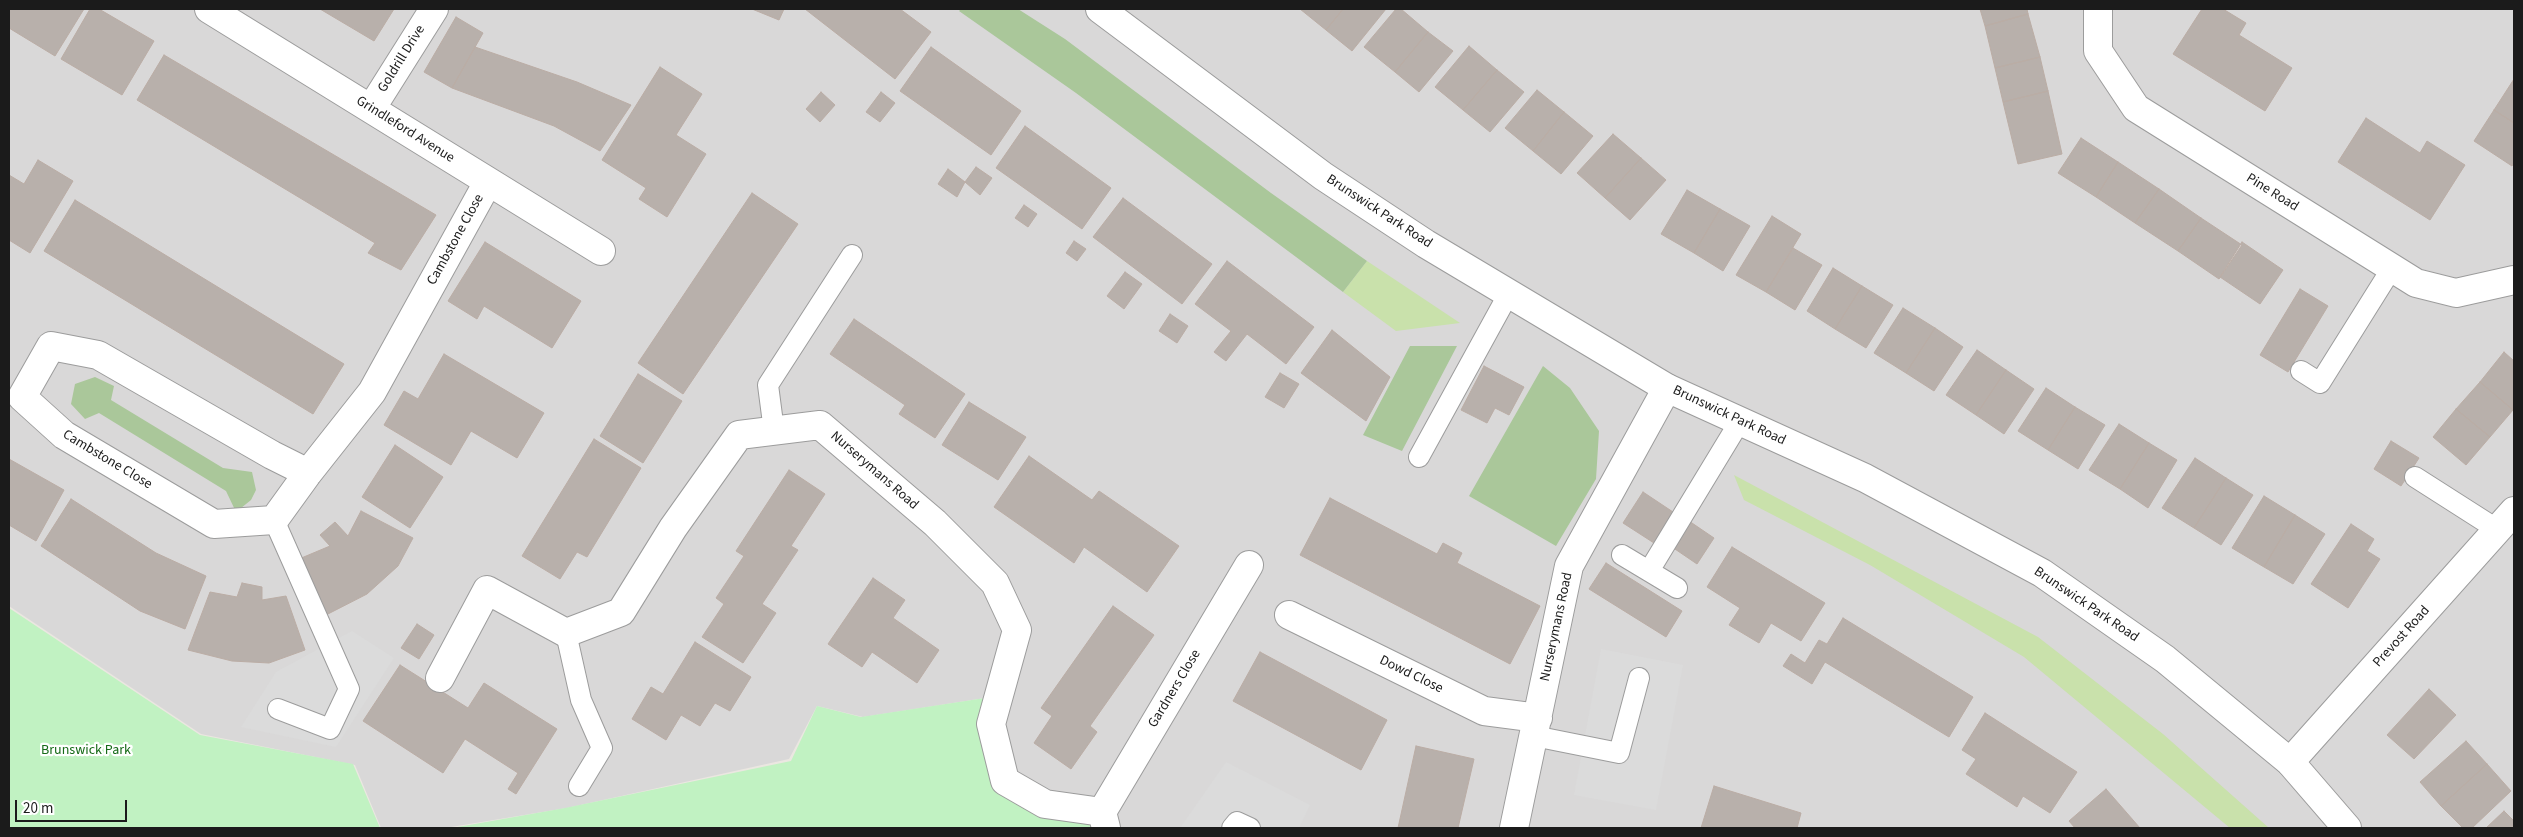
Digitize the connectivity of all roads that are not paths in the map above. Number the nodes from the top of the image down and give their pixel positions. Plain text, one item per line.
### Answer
1 (209, 9) edge
2 (434, 9) edge
3 (1100, 9) edge
4 (2098, 9) edge
5 (371, 109) junction
6 (488, 182) junction
7 (601, 251) dead end
8 (852, 255) dead end
9 (2392, 268) junction
10 (2514, 280) edge
11 (1509, 294) junction
12 (2300, 371) dead end
13 (1667, 388) junction
14 (1740, 421) junction
15 (774, 431) junction
16 (1418, 457) dead end
17 (308, 473) junction
18 (2415, 478) dead end
19 (274, 520) junction
20 (2506, 521) edge
21 (1622, 555) dead end
22 (1249, 565) dead end
23 (1649, 571) junction
24 (1678, 588) dead end
25 (1289, 615) dead end
26 (566, 634) junction
27 (440, 678) dead end
28 (1639, 678) dead end
29 (278, 709) dead end
30 (1536, 727) junction
31 (2290, 762) junction
32 (579, 786) dead end
33 (1104, 820) edge
34 (1232, 828) edge
35 (1250, 828) edge
36 (1514, 828) edge
37 (2347, 828) edge

1 - 5 street, Grindleford Avenue
2 - 5 street, Goldrill Drive
3 - 11 street, Brunswick Park Road
4 - 9 street, Pine Road
5 - 6 street, Grindleford Avenue
6 - 7 street, Grindleford Avenue
6 - 17 street, Cambstone Close
8 - 15 lane
9 - 10 street, Pine Road
9 - 12 lane
11 - 13 street, Brunswick Park Road
11 - 16 lane
13 - 14 street, Brunswick Park Road
13 - 30 street, Nurserymans Road
14 - 23 lane
14 - 31 street, Brunswick Park Road
15 - 26 street, Nurserymans Road
15 - 33 street, Nurserymans Road
17 - 19 street, Cambstone Close
17 - 19 street, Cambstone Close
18 - 20 lane
19 - 29 lane
20 - 31 street, Prevost Road
21 - 23 lane
22 - 33 street, Gardners Close
23 - 24 lane
25 - 30 street, Dowd Close
26 - 27 street
26 - 32 lane
28 - 30 lane
30 - 36 street, Nurserymans Road
31 - 37 street, Brunswick Park Road
34 - 35 lane

